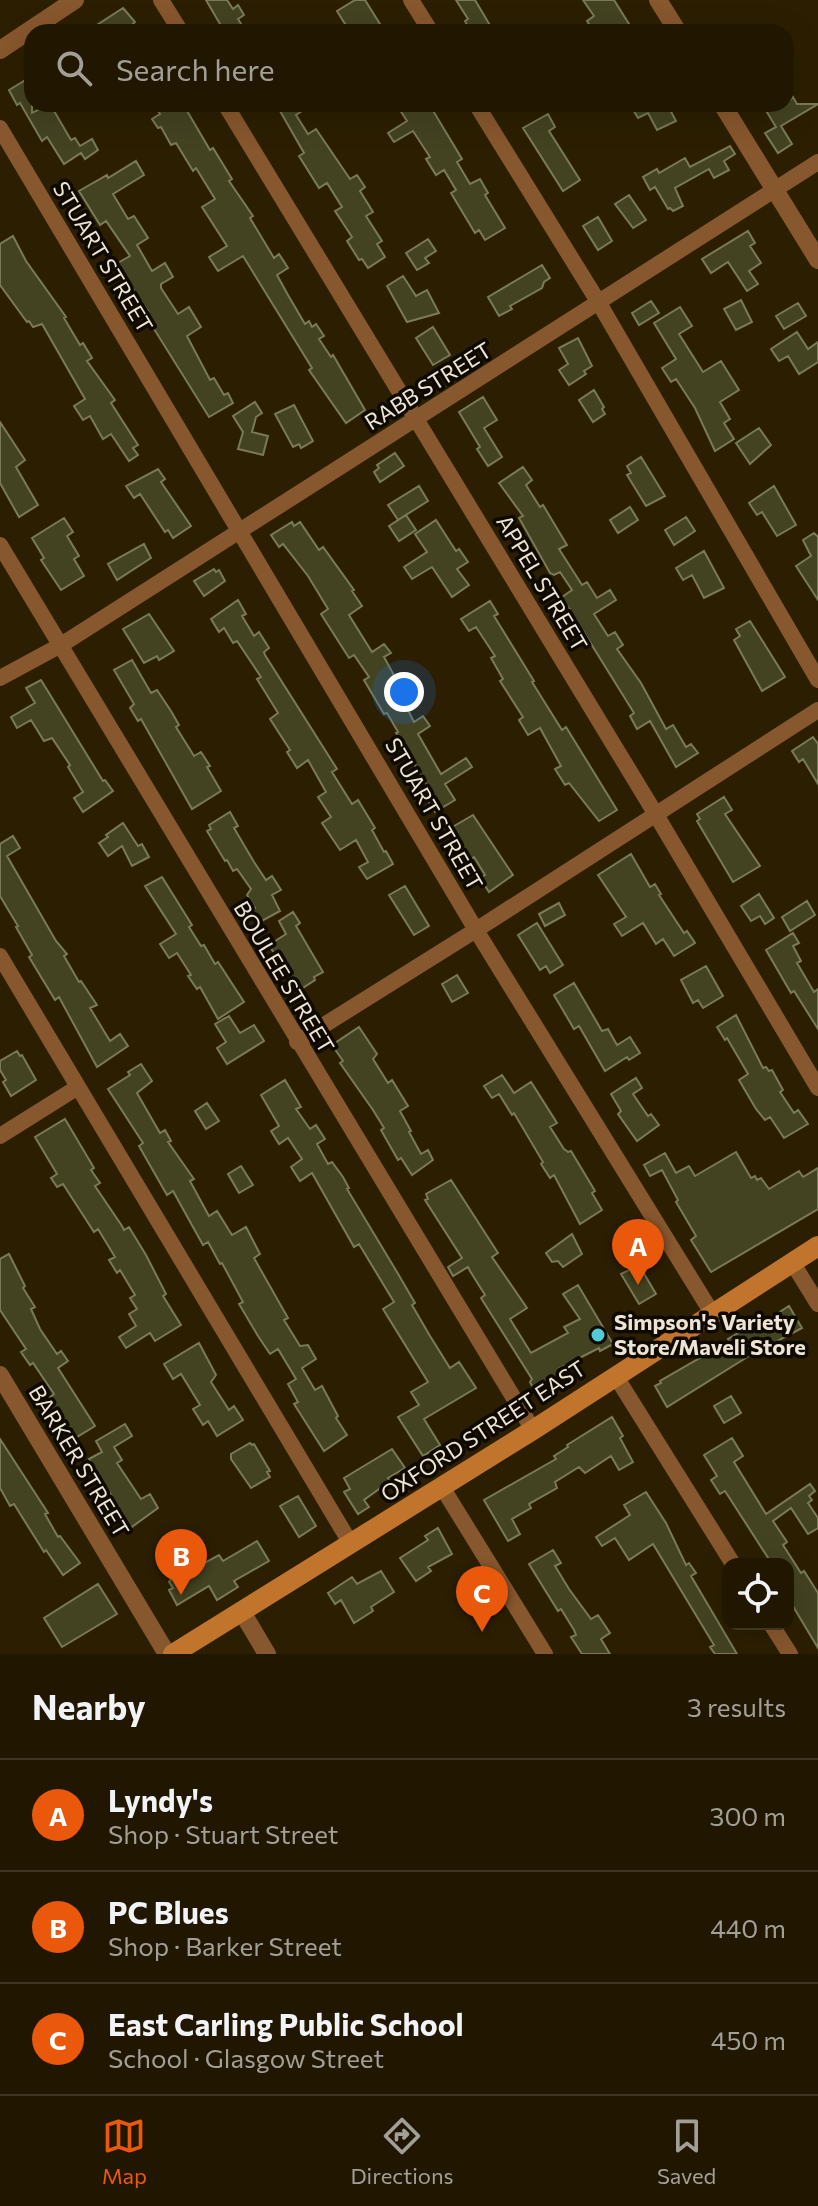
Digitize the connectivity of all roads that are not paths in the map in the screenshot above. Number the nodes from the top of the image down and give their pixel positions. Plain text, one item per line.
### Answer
1 (75, 0) edge
2 (161, 0) edge
3 (411, 0) edge
4 (658, 0) edge
5 (39, 24) edge
6 (176, 24) edge
7 (426, 24) edge
8 (673, 24) edge
9 (24, 34) edge
10 (0, 50) edge
11 (230, 112) edge
12 (481, 112) edge
13 (727, 112) edge
14 (0, 128) edge
15 (818, 162) edge
16 (776, 190) junction
17 (818, 260) edge
18 (599, 303) junction
19 (416, 419) junction
20 (241, 530) junction
21 (0, 545) edge
22 (61, 645) junction
23 (0, 678) edge
24 (818, 680) edge
25 (818, 710) edge
26 (655, 813) junction
27 (476, 930) junction
28 (0, 956) edge
29 (297, 1042) junction
30 (78, 1087) junction
31 (818, 1088) edge
32 (0, 1136) edge
33 (818, 1246) edge
34 (792, 1262) junction
35 (818, 1304) edge
36 (712, 1313) junction
37 (0, 1375) edge
38 (615, 1375) junction
39 (533, 1430) junction
40 (442, 1487) junction
41 (351, 1544) junction
42 (729, 1558) edge
43 (242, 1612) junction
44 (775, 1630) edge
45 (167, 1654) edge
46 (173, 1654) edge
47 (267, 1654) edge
48 (545, 1654) edge
49 (790, 1654) edge

1 - 5 street
2 - 6 street
3 - 7 street
4 - 8 street
9 - 10 street
11 - 19 street, APPEL STREET
12 - 18 street
13 - 16 street
14 - 20 street, STUART STREET
15 - 16 street, RABB STREET
16 - 17 street
16 - 18 street, RABB STREET
18 - 19 street, RABB STREET
18 - 24 street
19 - 20 street, RABB STREET
19 - 26 street, APPEL STREET
20 - 22 street, RABB STREET
20 - 27 street, STUART STREET
21 - 22 street, BOULEE STREET
22 - 23 street, RABB STREET
22 - 29 street, BOULEE STREET
25 - 26 street
26 - 27 street
26 - 31 street, APPEL STREET
27 - 29 street
27 - 36 street, STUART STREET
28 - 30 street
29 - 39 street, BOULEE STREET
30 - 32 street
30 - 41 street
33 - 34 main road, OXFORD STREET EAST
34 - 35 street
34 - 36 main road, OXFORD STREET EAST
36 - 38 main road, OXFORD STREET EAST
37 - 45 street, BARKER STREET
38 - 39 main road, OXFORD STREET EAST
38 - 42 street
39 - 40 main road, OXFORD STREET EAST
40 - 41 main road, OXFORD STREET EAST
40 - 48 street
41 - 43 main road, OXFORD STREET EAST
43 - 46 main road, OXFORD STREET EAST
43 - 47 street
44 - 49 street

